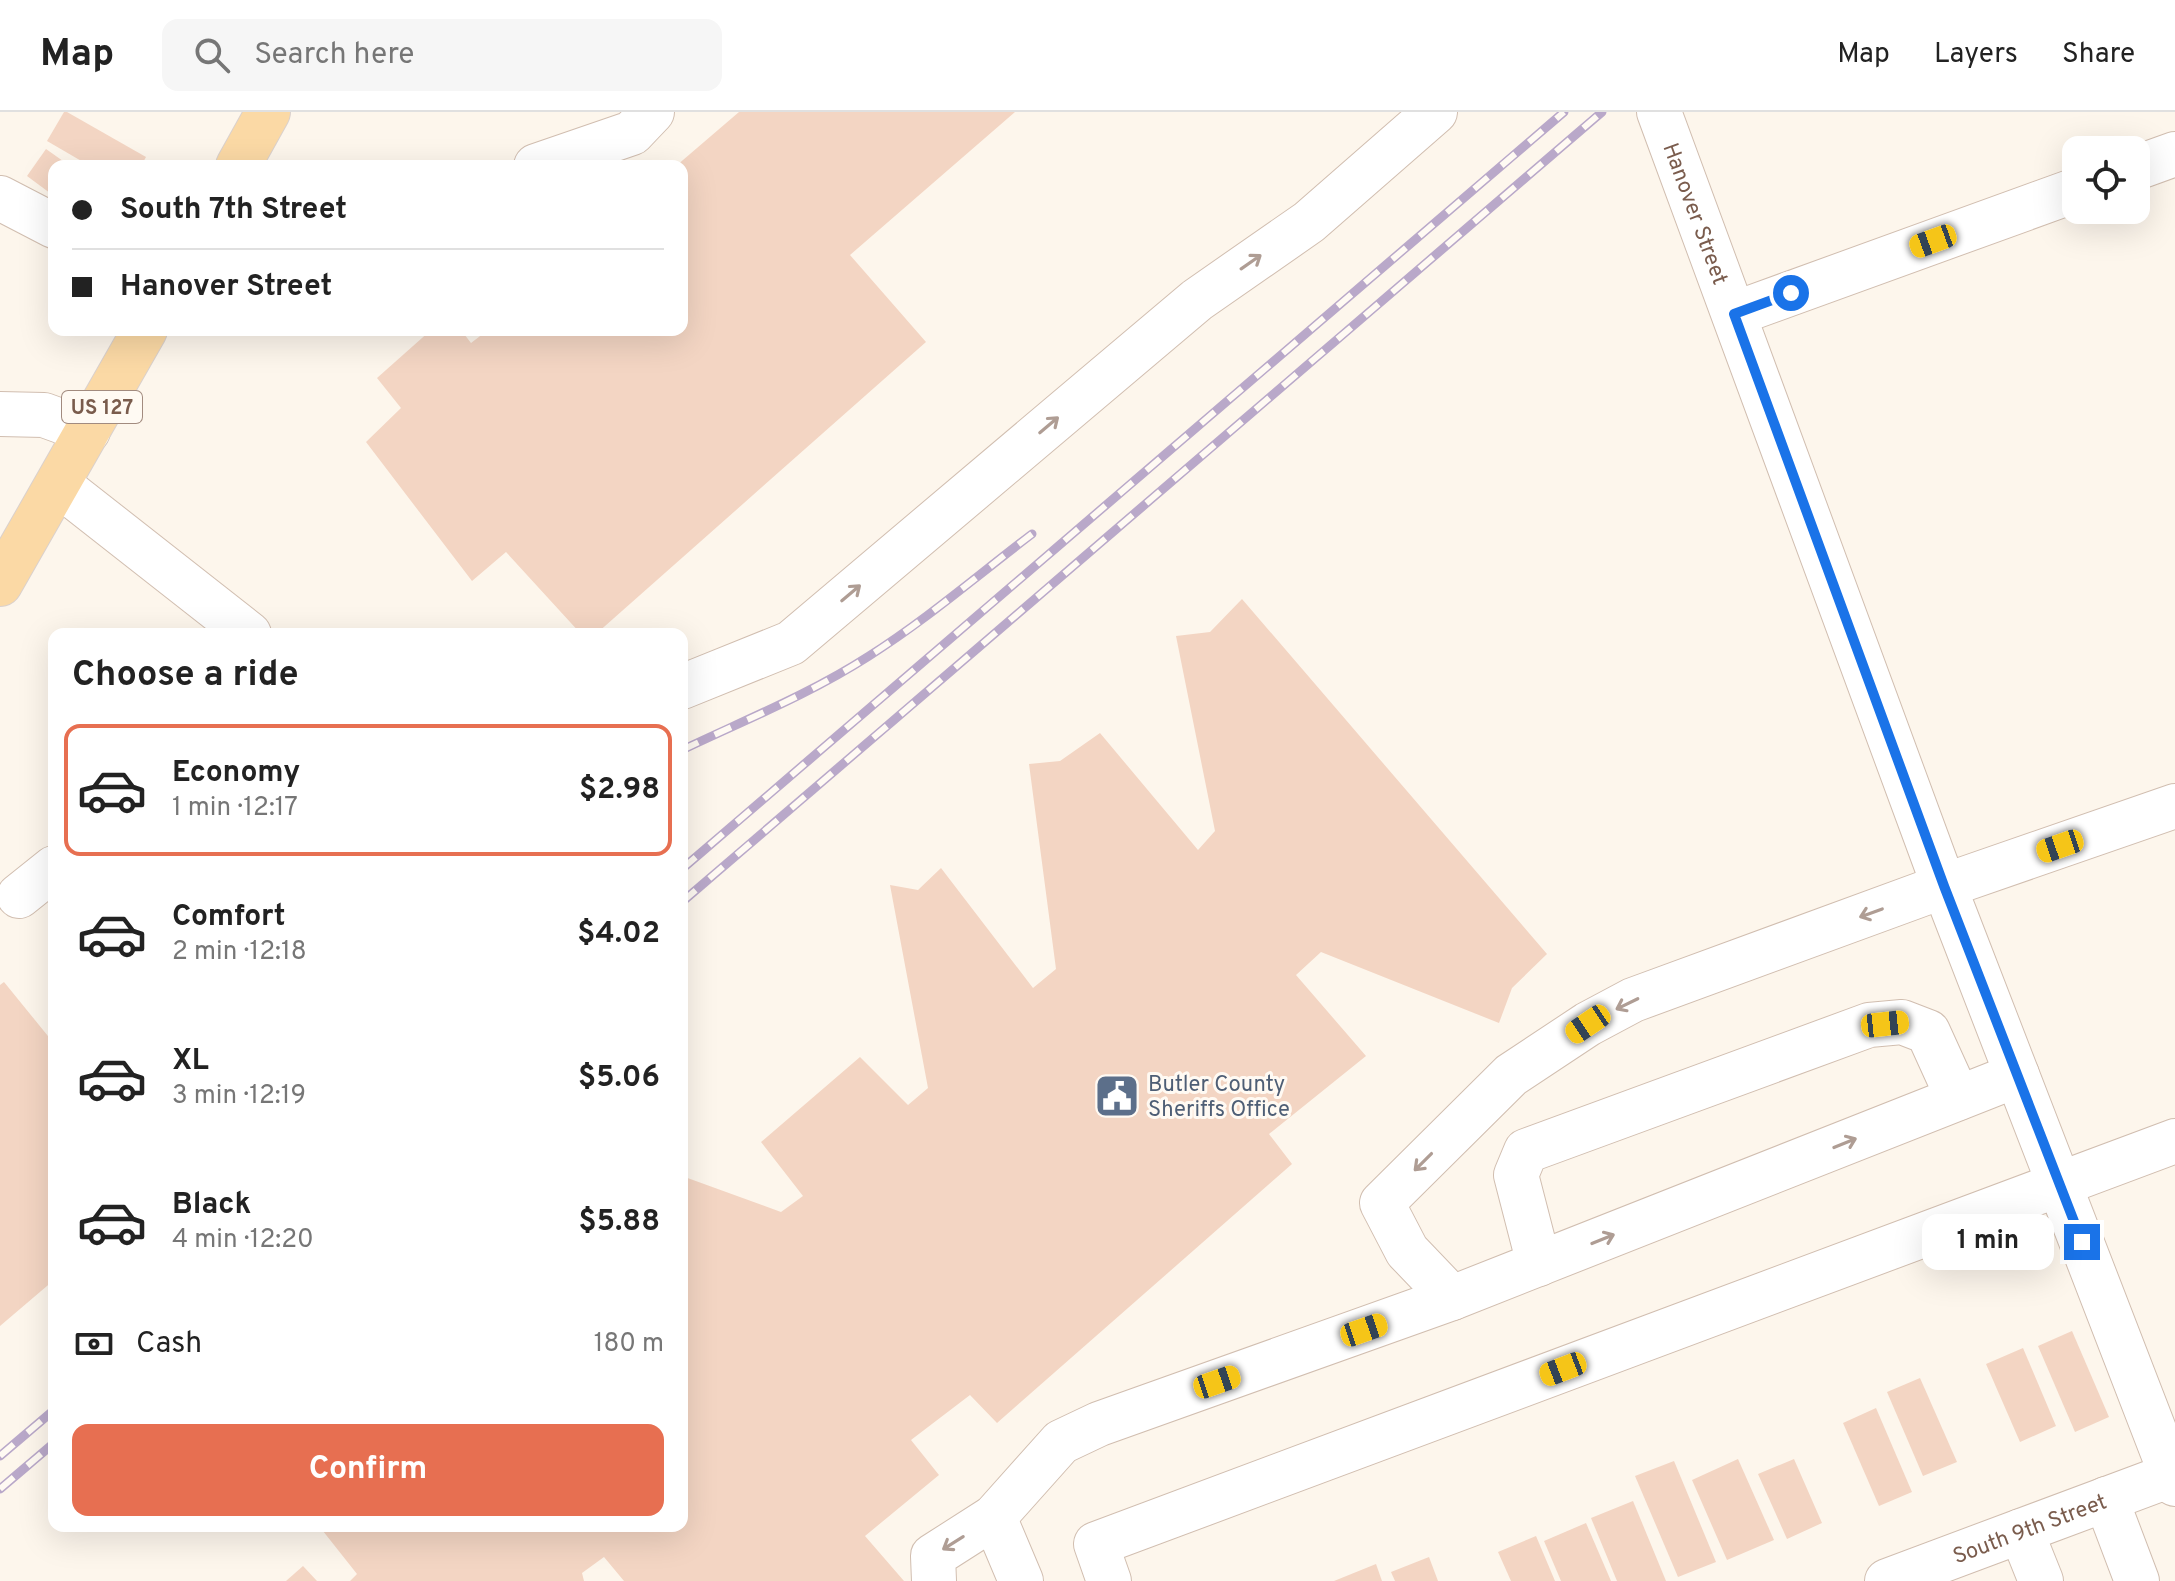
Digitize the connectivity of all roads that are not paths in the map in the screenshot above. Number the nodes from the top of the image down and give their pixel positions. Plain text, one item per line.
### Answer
1 (268, 112) edge
2 (652, 112) edge
3 (1435, 112) edge
4 (1659, 112) edge
5 (2175, 154) edge
6 (241, 160) edge
7 (553, 160) edge
8 (2150, 163) edge
9 (2062, 195) edge
10 (0, 198) edge
11 (48, 223) edge
12 (1734, 314) junction
13 (142, 336) edge
14 (0, 414) edge
15 (88, 431) junction
16 (58, 484) junction
17 (0, 584) edge
18 (241, 628) edge
19 (688, 685) edge
20 (2175, 806) edge
21 (48, 873) edge
22 (1944, 886) junction
23 (19, 896) dead end
24 (2017, 1075) junction
25 (1958, 1098) junction
26 (2175, 1141) edge
27 (2059, 1183) junction
28 (1539, 1264) junction
29 (1452, 1298) junction
30 (2173, 1479) edge
31 (2106, 1499) junction
32 (994, 1517) junction
33 (2021, 1531) junction
34 (1102, 1563) edge
35 (1955, 1569) edge
36 (934, 1581) edge
37 (1021, 1581) edge
38 (1887, 1581) edge
39 (2041, 1581) edge
40 (2137, 1581) edge

1 - 6 main road
2 - 7 street
19 -> 3 street
4 - 12 street, Hanover Street
5 - 8 street
9 - 12 street
10 - 11 street
12 - 22 street, Hanover Street
13 - 15 main road, US 127
14 - 15 street
15 - 16 main road, US 127
16 - 17 main road, US 127
16 - 18 street
20 - 22 street
21 - 23 street
22 - 24 street, Hanover Street
22 -> 29 street
24 - 25 street
24 - 27 street, Hanover Street
28 -> 25 street
25 - 28 street
26 - 27 street
27 - 30 street, Hanover Street
27 - 34 street
28 - 29 street
29 - 32 street
30 - 31 street, South 9th Street
31 - 33 street, South 9th Street
31 - 40 street
32 -> 36 street
32 - 37 street
33 - 35 street, South 9th Street
33 - 39 street
35 - 38 street, South 9th Street

